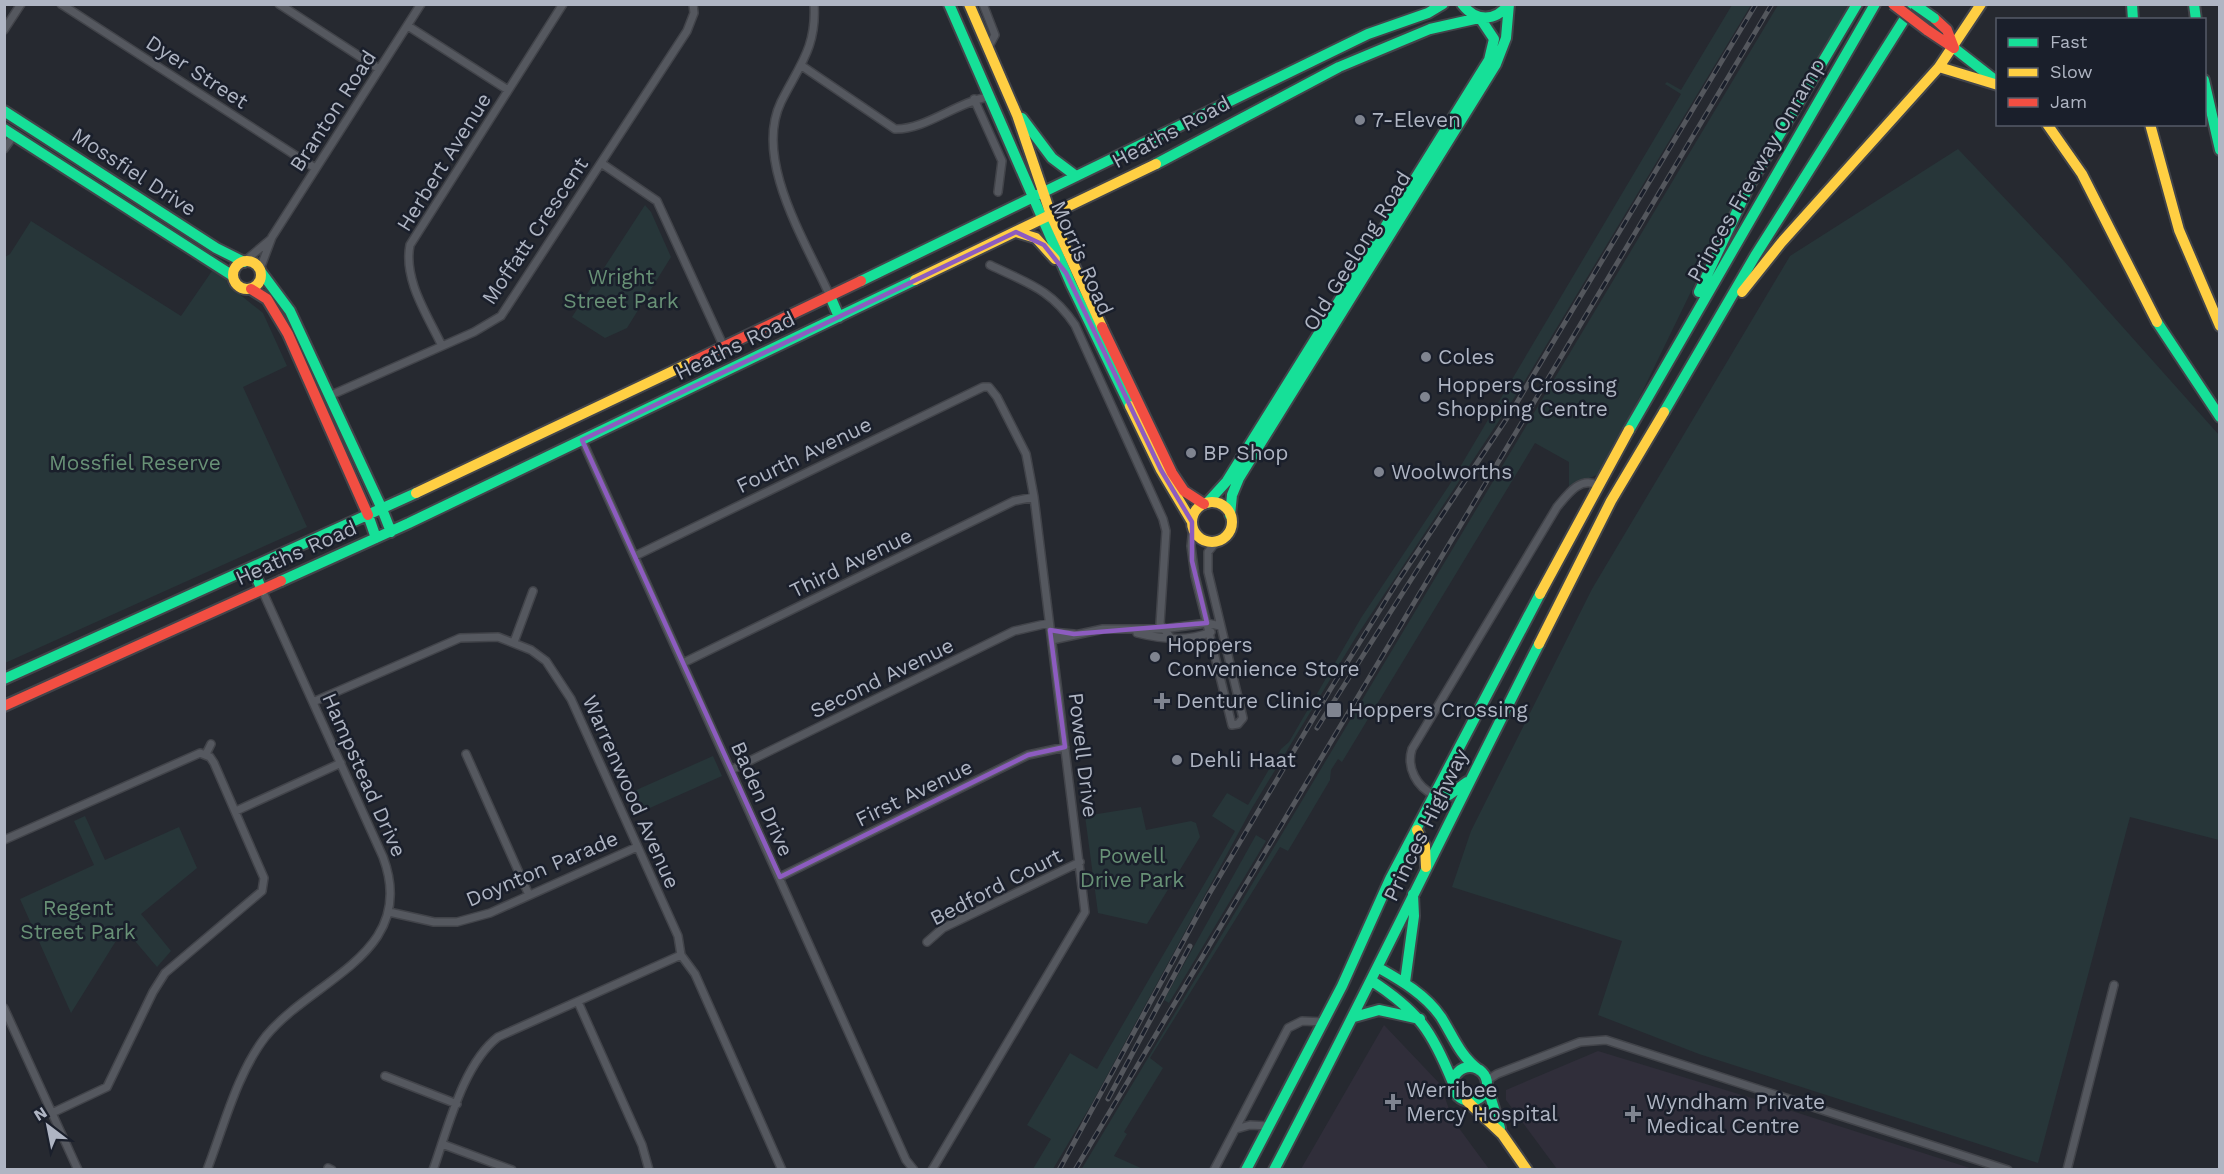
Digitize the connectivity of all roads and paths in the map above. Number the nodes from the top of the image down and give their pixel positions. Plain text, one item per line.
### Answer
1 (21, 4) edge
2 (61, 4) edge
3 (279, 4) edge
4 (421, 4) edge
5 (563, 4) edge
6 (693, 4) edge
7 (814, 4) edge
8 (949, 4) edge
9 (969, 4) edge
10 (983, 4) edge
11 (1443, 4) edge
12 (1462, 4) edge
13 (1509, 4) edge
14 (1857, 4) edge
15 (1875, 4) edge
16 (1893, 4) edge
17 (1914, 4) edge
18 (1981, 4) edge
19 (1480, 18) junction
20 (408, 26) junction
21 (4, 30) edge
22 (988, 48) junction
23 (1954, 48) junction
24 (802, 66) junction
25 (1939, 67) junction
26 (379, 69) junction
27 (999, 74) junction
28 (979, 76) junction
29 (1996, 81) edge
30 (1996, 82) edge
31 (2206, 85) edge
32 (508, 90) junction
33 (988, 97) junction
34 (974, 99) junction
35 (1013, 105) junction
36 (4, 111) edge
37 (1463, 111) junction
38 (2048, 126) edge
39 (2151, 126) edge
40 (9, 132) edge
41 (4, 149) edge
42 (2220, 150) edge
43 (601, 164) junction
44 (315, 168) junction
45 (1076, 176) junction
46 (998, 192) dead end
47 (1038, 194) junction
48 (1046, 217) junction
49 (1016, 232) junction
50 (272, 237) junction
51 (244, 261) junction
52 (990, 265) dead end
53 (260, 271) junction
54 (1066, 273) junction
55 (233, 276) junction
56 (251, 288) junction
57 (830, 296) junction
58 (840, 317) junction
59 (2220, 326) edge
60 (1705, 342) junction
61 (442, 346) junction
62 (724, 347) junction
63 (1670, 356) junction
64 (1299, 372) junction
65 (989, 387) joint
66 (324, 399) junction
67 (2220, 417) edge
68 (582, 440) junction
69 (1598, 484) junction
70 (1034, 497) junction
71 (1611, 501) junction
72 (1206, 504) junction
73 (382, 509) junction
74 (368, 515) junction
75 (1230, 515) junction
76 (1193, 524) junction
77 (391, 532) junction
78 (376, 538) junction
79 (1216, 542) junction
80 (635, 556) junction
81 (252, 567) junction
82 (262, 590) junction
83 (533, 591) dead end
84 (1207, 623) junction
85 (1220, 626) junction
86 (1050, 628) junction
87 (1179, 628) junction
88 (1163, 629) junction
89 (1129, 630) junction
90 (1210, 633) junction
91 (1074, 634) junction
92 (1171, 638) junction
93 (1189, 638) junction
94 (1052, 640) junction
95 (514, 642) junction
96 (683, 663) junction
97 (4, 678) edge
98 (314, 702) junction
99 (4, 706) edge
100 (211, 744) dead end
101 (1065, 747) junction
102 (206, 754) junction
103 (466, 754) dead end
104 (341, 763) junction
105 (731, 770) junction
106 (1470, 778) junction
107 (1434, 795) junction
108 (236, 811) junction
109 (1417, 830) junction
110 (4, 840) edge
111 (637, 847) junction
112 (1406, 851) junction
113 (1080, 862) junction
114 (1426, 863) junction
115 (780, 877) junction
116 (1413, 893) junction
117 (529, 895) junction
118 (388, 912) junction
119 (927, 942) dead end
120 (681, 955) junction
121 (1352, 963) junction
122 (1379, 968) junction
123 (1372, 981) junction
124 (1405, 982) junction
125 (2114, 985) dead end
126 (578, 1002) junction
127 (4, 1008) edge
128 (1354, 1017) junction
129 (1423, 1020) junction
130 (1324, 1022) junction
131 (385, 1076) dead end
132 (1484, 1077) junction
133 (1453, 1083) junction
134 (1467, 1101) junction
135 (457, 1104) junction
136 (52, 1113) junction
137 (1269, 1126) junction
138 (1236, 1129) junction
139 (1502, 1134) junction
140 (442, 1144) junction
141 (78, 1170) edge
142 (207, 1170) edge
143 (433, 1170) edge
144 (512, 1170) edge
145 (649, 1170) edge
146 (782, 1170) edge
147 (914, 1170) edge
148 (932, 1170) edge
149 (1214, 1170) edge
150 (1246, 1170) edge
151 (1274, 1170) edge
152 (1527, 1170) edge
153 (2008, 1170) edge
154 (2067, 1170) edge

1 - 21 street
2 - 44 street, Dyer Street
3 - 26 street
4 - 20 street, Branton Road
5 - 32 street, Herbert Avenue
6 - 43 street, Moffatt Crescent
7 - 24 street
8 - 28 main road, Morris Road
9 - 22 main road, Morris Road
10 - 22 street
11 - 45 main road, Heaths Road
12 - 19 main road
13 - 19 main road, Heaths Road
13 - 37 main road, Old Geelong Road
14 - 63 main road
15 - 63 main road, Princes Freeway Onramp
16 - 23 main road, bridge
17 - 23 main road, bridge
17 - 60 main road
18 - 23 main road
19 - 37 main road, Old Geelong Road
19 - 48 main road, Heaths Road
20 - 26 street, Branton Road
20 - 32 street
22 - 27 main road, Morris Road
23 - 25 main road
23 - 29 main road
24 - 34 street
24 - 57 street
25 - 30 main road
25 - 60 main road
26 - 44 street, Branton Road
27 - 33 main road
27 - 35 main road, Morris Road
28 - 33 main road, Morris Road
28 - 34 street
31 - 42 main road
32 - 61 street, Herbert Avenue
33 - 34 street
33 - 47 main road, Morris Road
34 - 46 street
35 - 45 main road
35 - 47 main road, Morris Road
36 - 51 main road, Mossfiel Drive
37 - 64 main road, Old Geelong Road
38 - 67 main road
39 - 59 main road
40 - 41 street
40 - 55 main road, Mossfiel Drive
43 - 61 street, Moffatt Crescent
43 - 62 street
44 - 50 street, Branton Road
45 - 47 main road, Heaths Road
47 - 48 main road, Morris Road
47 - 57 main road, Heaths Road
48 - 49 main road, Heaths Road
48 - 54 main road, Morris Road
48 - 72 main road, Morris Road
49 - 54 main road
49 - 58 main road, Heaths Road
50 - 51 street, Branton Road
50 - 53 street, Branton Road
51 - 53 main road
51 - 55 main road
52 - 88 street, Morris Road
53 - 56 main road
53 - 66 main road
54 - 76 main road, Morris Road
55 - 56 main road
56 - 66 main road
57 - 58 main road
57 - 62 main road, Heaths Road
58 - 68 main road, Heaths Road
60 - 71 main road, Princes Highway
61 - 66 street, Moffatt Crescent
62 - 73 main road, Heaths Road
63 - 69 main road, Princes Highway
64 - 72 main road, Old Geelong Road
64 - 75 main road, Old Geelong Road
65 - 70 street, Powell Drive
65 - 80 street, Fourth Avenue
66 - 73 main road
66 - 74 main road
68 - 77 main road, Heaths Road
68 - 80 street, Baden Drive
69 - 71 main road
69 - 107 main road, Princes Highway
69 - 107 street
70 - 86 street, Powell Drive
70 - 96 street, Third Avenue
71 - 106 main road, Princes Highway
72 - 75 main road
72 - 76 main road
73 - 74 main road, Heaths Road
73 - 77 main road
74 - 78 main road
74 - 81 main road, Heaths Road
75 - 79 main road
76 - 79 main road
76 - 84 street
77 - 78 main road, Heaths Road
78 - 82 main road, Heaths Road
79 - 85 street
80 - 96 street, Baden Drive
81 - 82 main road
81 - 97 main road, Heaths Road
82 - 98 street, Hampstead Drive
82 - 99 main road, Heaths Road
83 - 95 street
84 - 85 street
84 - 87 street
84 - 90 street
85 - 90 street
85 - 90 street
86 - 91 street, Second Avenue
86 - 94 street, Powell Drive
86 - 105 street, Second Avenue
87 - 88 street
87 - 92 street
87 - 93 street
88 - 89 street
88 - 92 street
89 - 91 street
89 - 92 street
90 - 93 street
91 - 94 street
92 - 93 street
94 - 101 street, Powell Drive
95 - 98 street, Warrenwood Avenue
95 - 111 street, Warrenwood Avenue
96 - 105 street, Baden Drive
98 - 104 street, Hampstead Drive
100 - 102 street
101 - 113 street, Powell Drive
101 - 115 street, First Avenue
102 - 108 street
102 - 110 street
103 - 117 street
104 - 108 street
104 - 118 street, Hampstead Drive
105 - 115 street, Baden Drive
106 - 107 main road
106 - 114 main road, Princes Highway
107 - 109 main road, Princes Highway
108 - 136 street
109 - 112 main road, Princes Highway
109 - 114 main road
111 - 117 street, Doynton Parade
111 - 120 street, Warrenwood Avenue
112 - 114 street
112 - 121 main road, Princes Highway
113 - 119 street, Bedford Court
113 - 148 street, Powell Drive
114 - 116 main road, Princes Highway
115 - 147 street, Baden Drive
116 - 122 main road, Princes Highway
116 - 124 main road
117 - 118 street, Doynton Parade
118 - 142 street, Hampstead Drive
120 - 126 street
120 - 146 street, Warrenwood Avenue
121 - 122 main road
121 - 123 main road
121 - 130 main road, Princes Highway
122 - 123 main road, Princes Highway
122 - 124 main road
123 - 128 main road, Princes Highway
123 - 129 main road
124 - 132 main road
125 - 154 street
126 - 135 street
126 - 145 street
127 - 136 street
128 - 129 main road
128 - 151 main road, Princes Highway
129 - 133 main road
130 - 137 main road, Princes Highway
130 - 138 street
131 - 135 street
132 - 133 main road
132 - 134 main road
132 - 139 main road
132 - 153 street
133 - 134 main road
134 - 139 main road
135 - 140 street
136 - 141 street
137 - 138 street
137 - 150 main road, Princes Highway
138 - 149 street
139 - 152 main road
140 - 143 street
140 - 144 street

